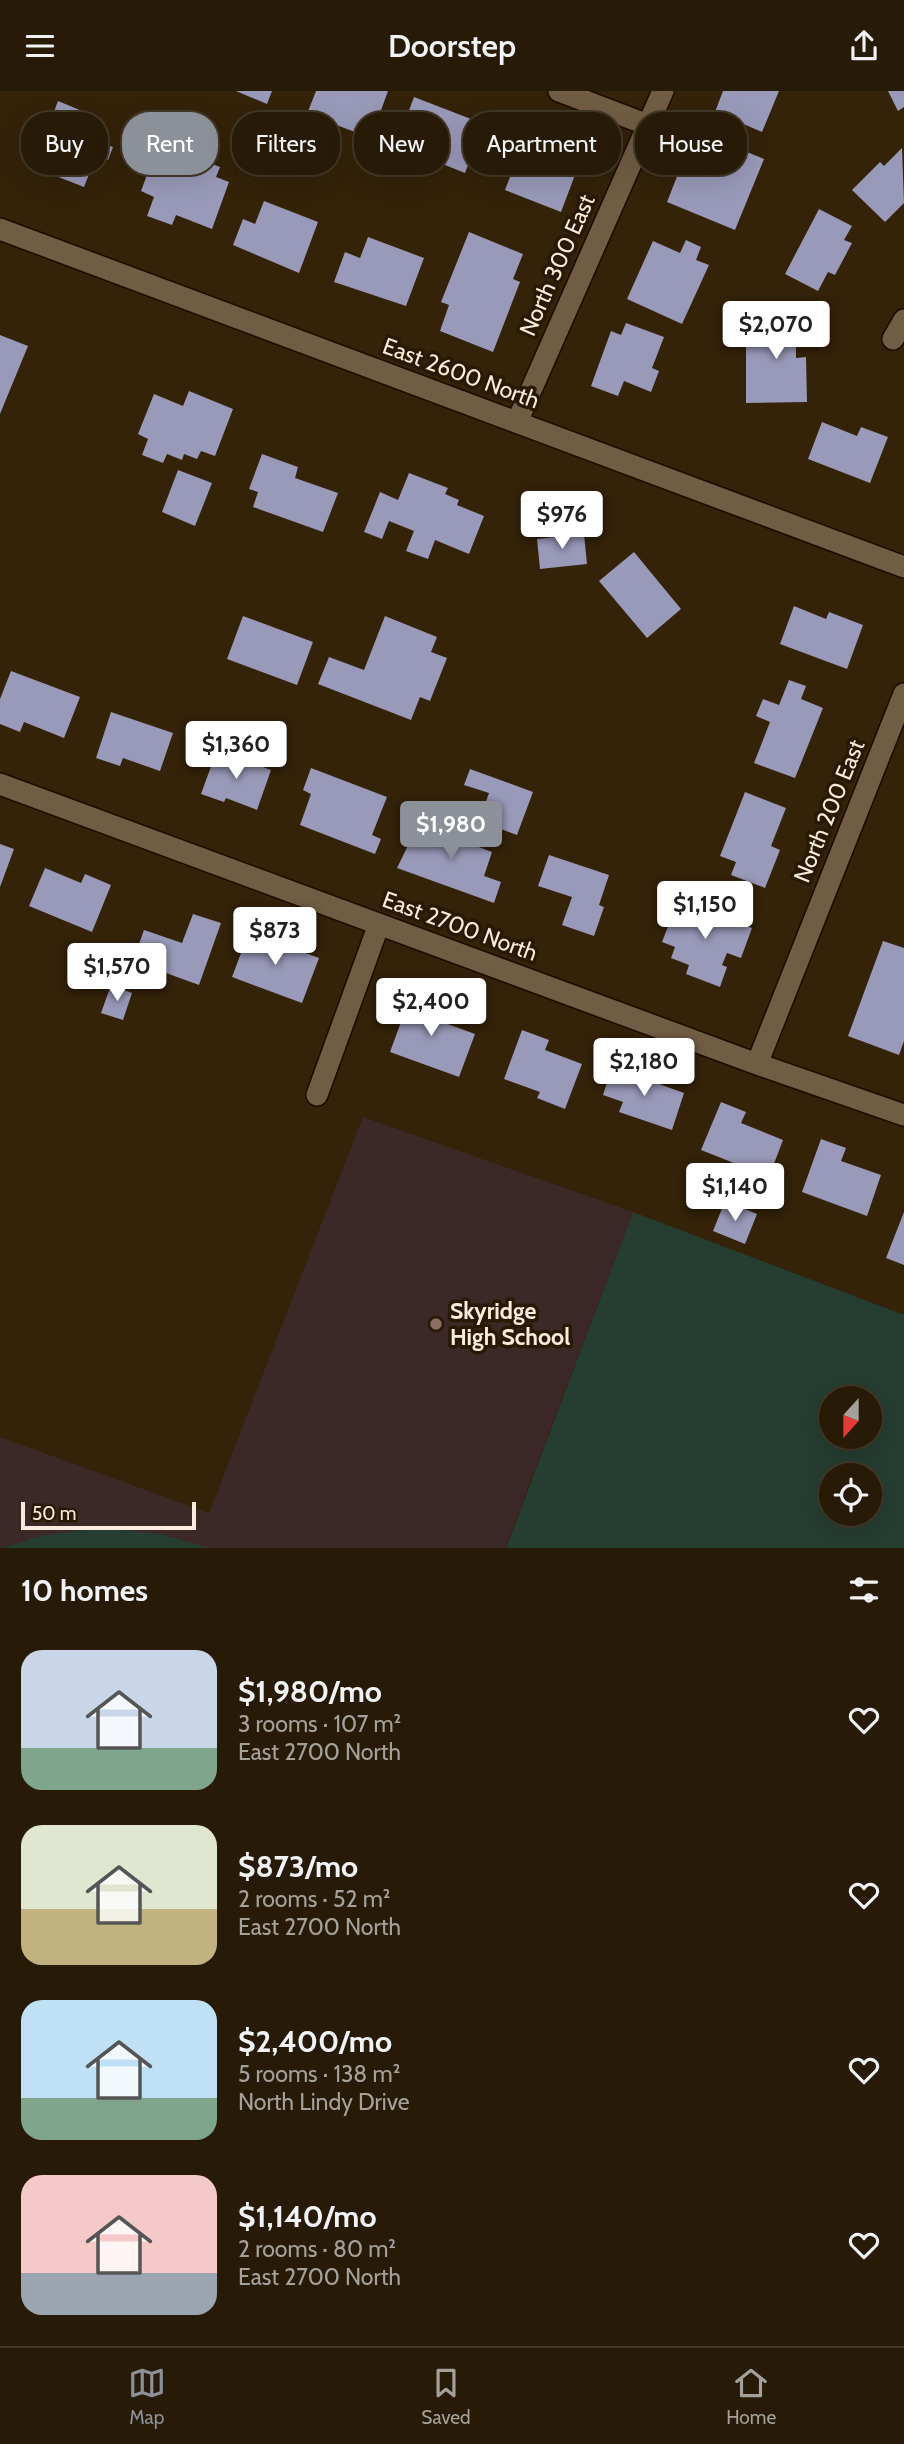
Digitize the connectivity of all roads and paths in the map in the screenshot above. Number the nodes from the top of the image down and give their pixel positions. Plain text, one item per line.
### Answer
1 (559, 91) edge
2 (663, 91) edge
3 (654, 112) edge
4 (635, 120) edge
5 (635, 154) edge
6 (0, 229) edge
7 (904, 320) edge
8 (893, 339) dead end
9 (517, 422) junction
10 (904, 567) edge
11 (904, 694) edge
12 (0, 784) edge
13 (379, 924) junction
14 (757, 1064) junction
15 (317, 1095) dead end
16 (904, 1115) edge

1 - 4 street
2 - 3 street, North 300 East
5 - 9 street, North 300 East
6 - 9 street, East 2600 North
7 - 8 street
9 - 10 street, East 2600 North
11 - 14 street, North 200 East
12 - 13 street, East 2700 North
13 - 14 street, East 2700 North
13 - 15 street
14 - 16 street, East 2700 North

